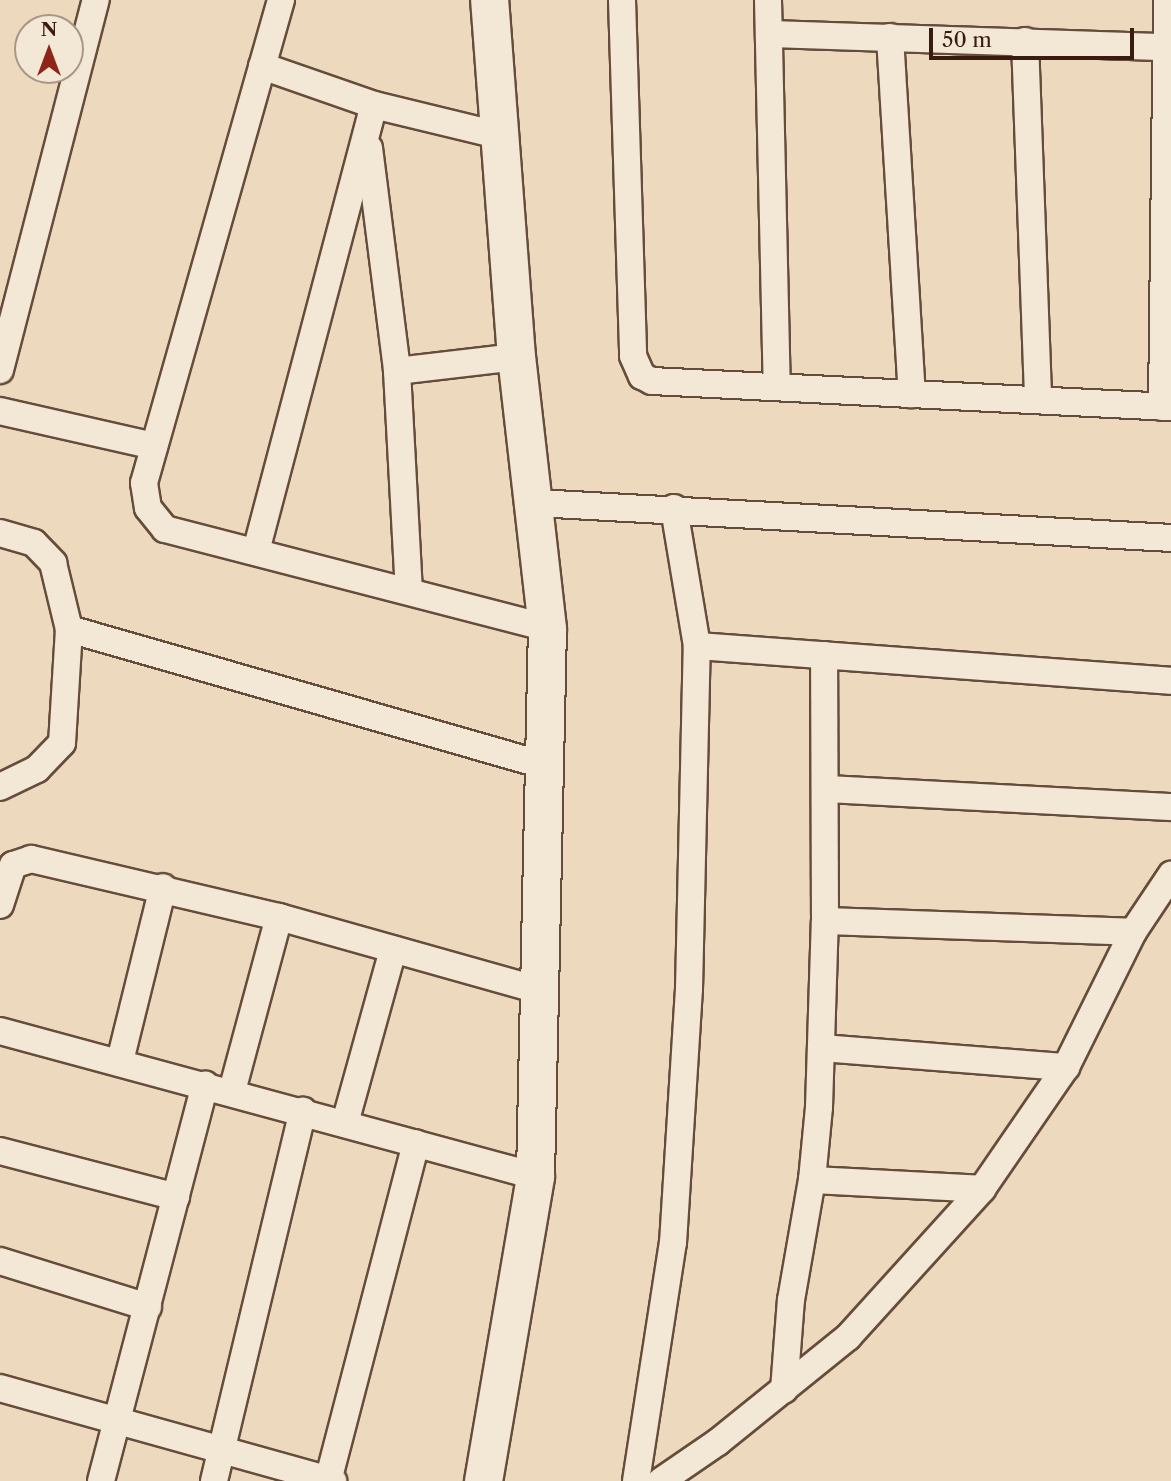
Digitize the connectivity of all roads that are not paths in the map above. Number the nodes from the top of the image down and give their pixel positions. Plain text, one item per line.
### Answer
1 (96, 0) edge
2 (281, 0) edge
3 (622, 0) edge
4 (768, 0) edge
5 (1167, 0) edge
6 (484, 2) edge
7 (769, 34) junction
8 (890, 37) junction
9 (1025, 41) junction
10 (1168, 47) junction
11 (262, 66) junction
12 (374, 105) junction
13 (367, 133) junction
14 (502, 136) junction
15 (516, 356) junction
16 (0, 370) edge
17 (397, 371) junction
18 (777, 387) junction
19 (912, 394) junction
20 (1038, 401) junction
21 (1166, 407) edge
22 (0, 411) edge
23 (154, 446) junction
24 (536, 503) junction
25 (674, 508) junction
26 (0, 533) edge
27 (1171, 538) edge
28 (256, 551) junction
29 (409, 590) junction
30 (547, 628) junction
31 (69, 629) junction
32 (697, 646) junction
33 (824, 655) junction
34 (1171, 681) edge
35 (542, 765) junction
36 (0, 787) edge
37 (826, 789) junction
38 (1171, 807) edge
39 (1171, 875) edge
40 (163, 887) junction
41 (0, 905) edge
42 (279, 917) junction
43 (825, 921) junction
44 (1133, 932) junction
45 (393, 950) junction
46 (542, 991) junction
47 (0, 1031) edge
48 (822, 1048) junction
49 (120, 1061) junction
50 (1066, 1067) junction
51 (205, 1084) junction
52 (232, 1091) junction
53 (303, 1111) junction
54 (345, 1123) junction
55 (416, 1143) junction
56 (0, 1151) edge
57 (535, 1176) junction
58 (812, 1180) junction
59 (982, 1189) junction
60 (176, 1197) junction
61 (0, 1261) edge
62 (148, 1307) junction
63 (0, 1388) edge
64 (784, 1390) junction
65 (119, 1421) junction
66 (222, 1450) junction
67 (101, 1481) edge
68 (214, 1481) edge
69 (330, 1481) edge
70 (483, 1481) edge
71 (636, 1481) edge
72 (661, 1481) edge

1 - 16 street
2 - 11 street
3 - 18 street
4 - 7 street
5 - 10 street
6 - 14 street
7 - 8 street
7 - 18 street
8 - 9 street
8 - 19 street
9 - 10 street
9 - 20 street
10 - 21 street
11 - 12 street
11 - 23 street
12 - 13 street
12 - 14 street
13 - 17 street
13 - 28 street
14 - 15 street
15 - 17 street
15 - 24 street
17 - 29 street
18 - 19 street
19 - 20 street
20 - 21 street
22 - 23 street
23 - 28 street
24 - 25 street
24 - 30 street
25 - 27 street
25 - 32 street
26 - 31 street
28 - 29 street
29 - 30 street
30 - 35 street
31 - 35 street
31 - 36 street
32 - 33 street
32 - 71 street
33 - 34 street
33 - 37 street
35 - 46 street
37 - 38 street
37 - 43 street
39 - 44 street
40 - 41 street
40 - 42 street
40 - 49 street
42 - 45 street
42 - 52 street
43 - 44 street
43 - 48 street
44 - 50 street
45 - 46 street
45 - 54 street
46 - 57 street
47 - 49 street
48 - 50 street
48 - 58 street
49 - 51 street
50 - 59 street
51 - 52 street
51 - 60 street
52 - 53 street
53 - 54 street
53 - 66 street
54 - 55 street
55 - 57 street
55 - 69 street
56 - 60 street
57 - 70 street
58 - 59 street
58 - 64 street
59 - 64 street
60 - 62 street
61 - 62 street
62 - 65 street
63 - 65 street
64 - 72 street
65 - 66 street
65 - 67 street
66 - 68 street
66 - 69 street

